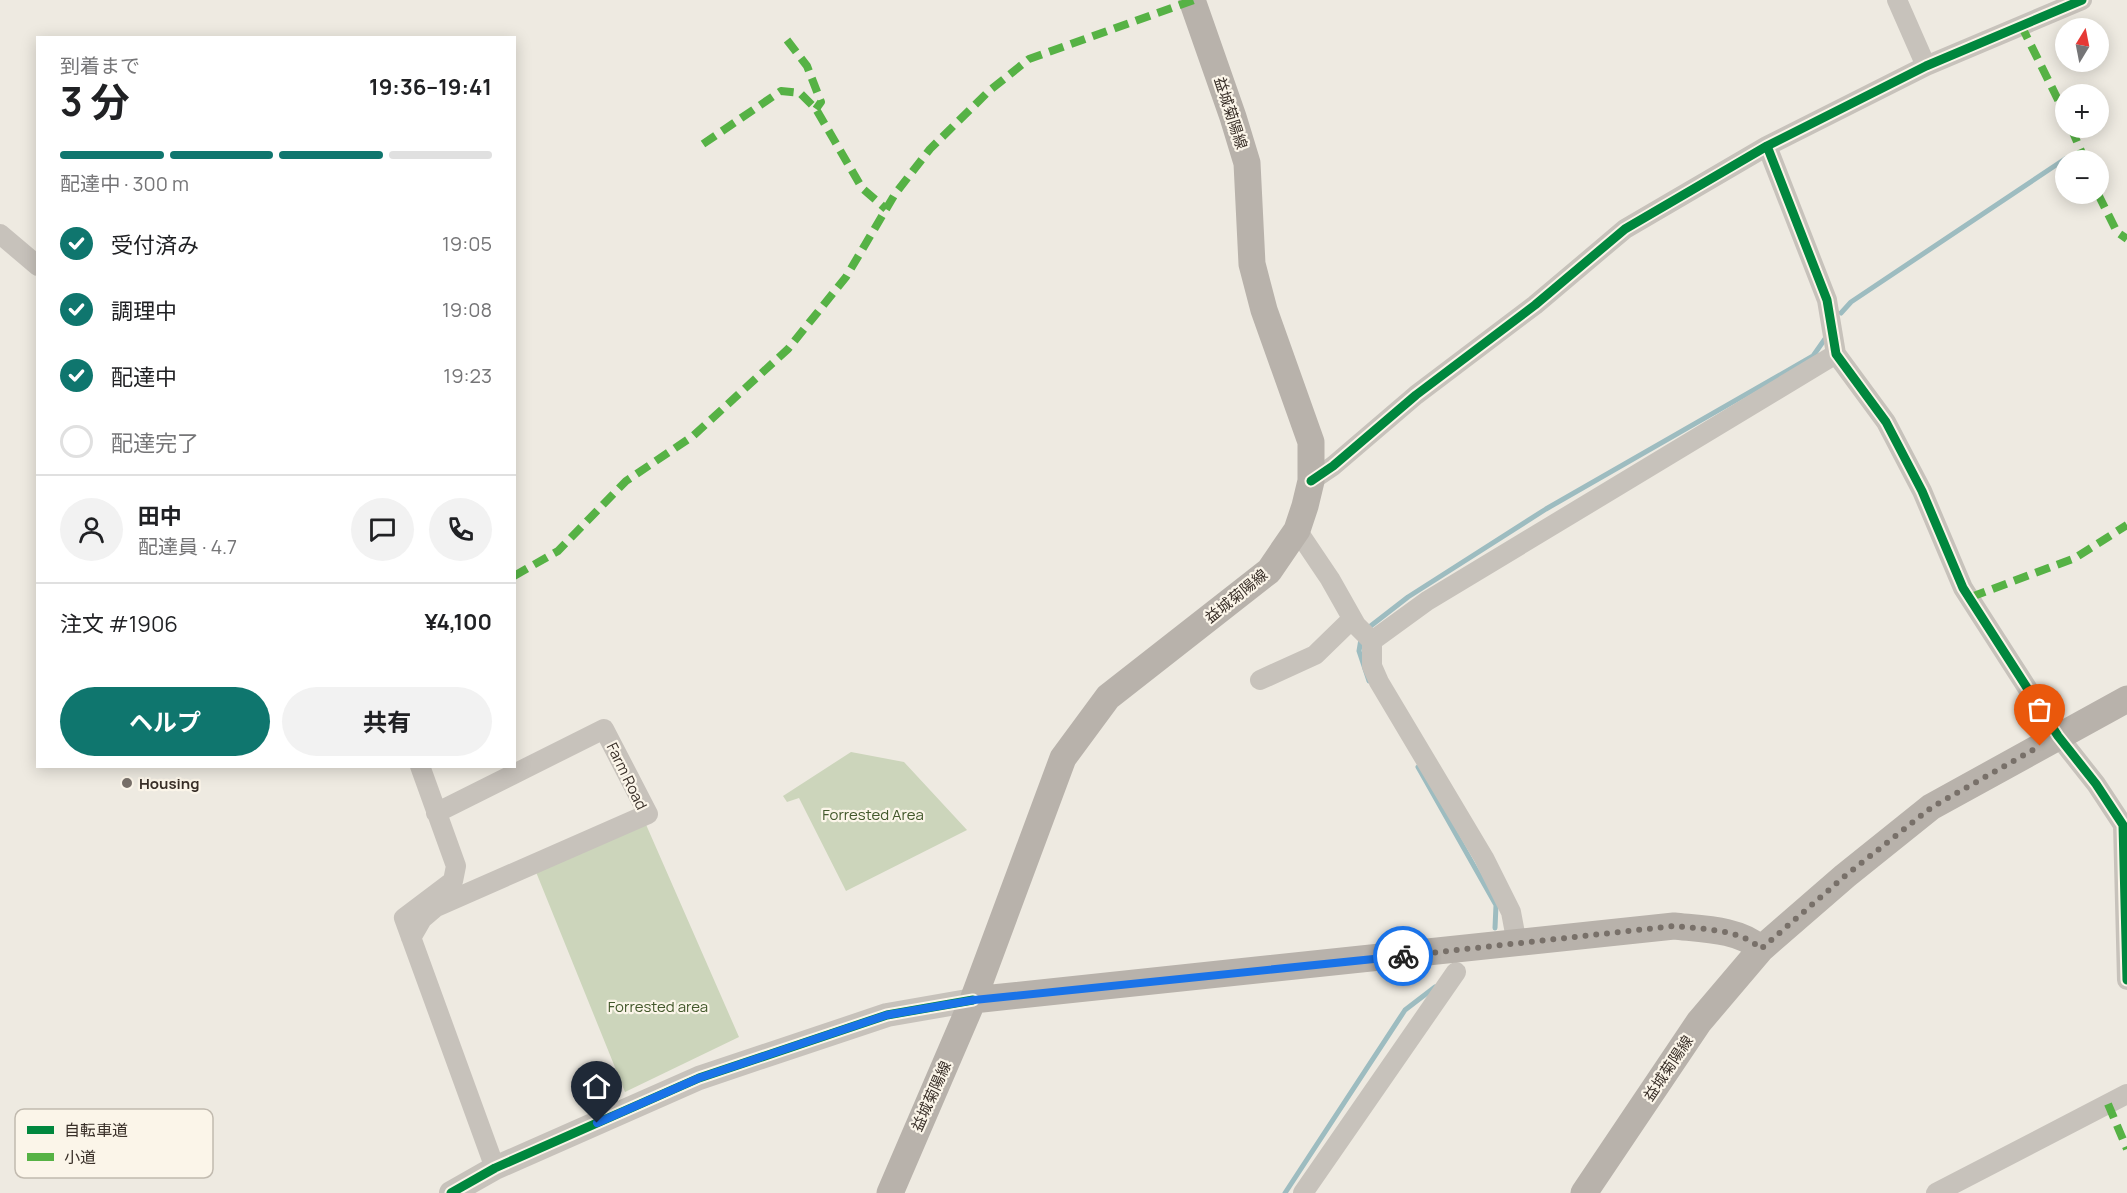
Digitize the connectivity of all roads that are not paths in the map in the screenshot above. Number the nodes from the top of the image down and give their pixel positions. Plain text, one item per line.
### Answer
1 (1192, 0) edge
2 (1897, 0) edge
3 (2074, 1) edge
4 (1926, 66) junction
5 (1767, 146) junction
6 (0, 234) edge
7 (36, 264) edge
8 (1836, 354) junction
9 (1311, 481) junction
10 (1298, 530) junction
11 (1352, 619) junction
12 (1372, 641) junction
13 (1260, 680) dead end
14 (2127, 699) edge
15 (2058, 736) junction
16 (421, 768) edge
17 (436, 813) junction
18 (411, 938) junction
19 (1517, 944) junction
20 (1761, 949) junction
21 (1456, 972) dead end
22 (2127, 980) edge
23 (974, 1000) junction
24 (2127, 1094) edge
25 (495, 1168) junction
26 (451, 1193) edge
27 (890, 1193) edge
28 (1303, 1193) edge
29 (1584, 1193) edge
30 (1936, 1193) edge

1 - 9 main road, 益城菊陽線
2 - 4 street
3 - 4 street
4 - 5 street
5 - 8 street
5 - 9 street
6 - 7 street
8 - 12 street
8 - 15 street
9 - 10 main road, 益城菊陽線
10 - 11 street
10 - 23 main road, 益城菊陽線
11 - 12 street
11 - 13 street
12 - 19 street
14 - 15 main road, 益城菊陽線
15 - 20 main road, 益城菊陽線
15 - 22 street
16 - 17 street
17 - 18 street
17 - 18 street, Farm Road
18 - 25 street
19 - 20 main road
19 - 23 main road
20 - 29 main road, 益城菊陽線
21 - 28 street
23 - 25 street
23 - 27 main road, 益城菊陽線
24 - 30 street
25 - 26 street

